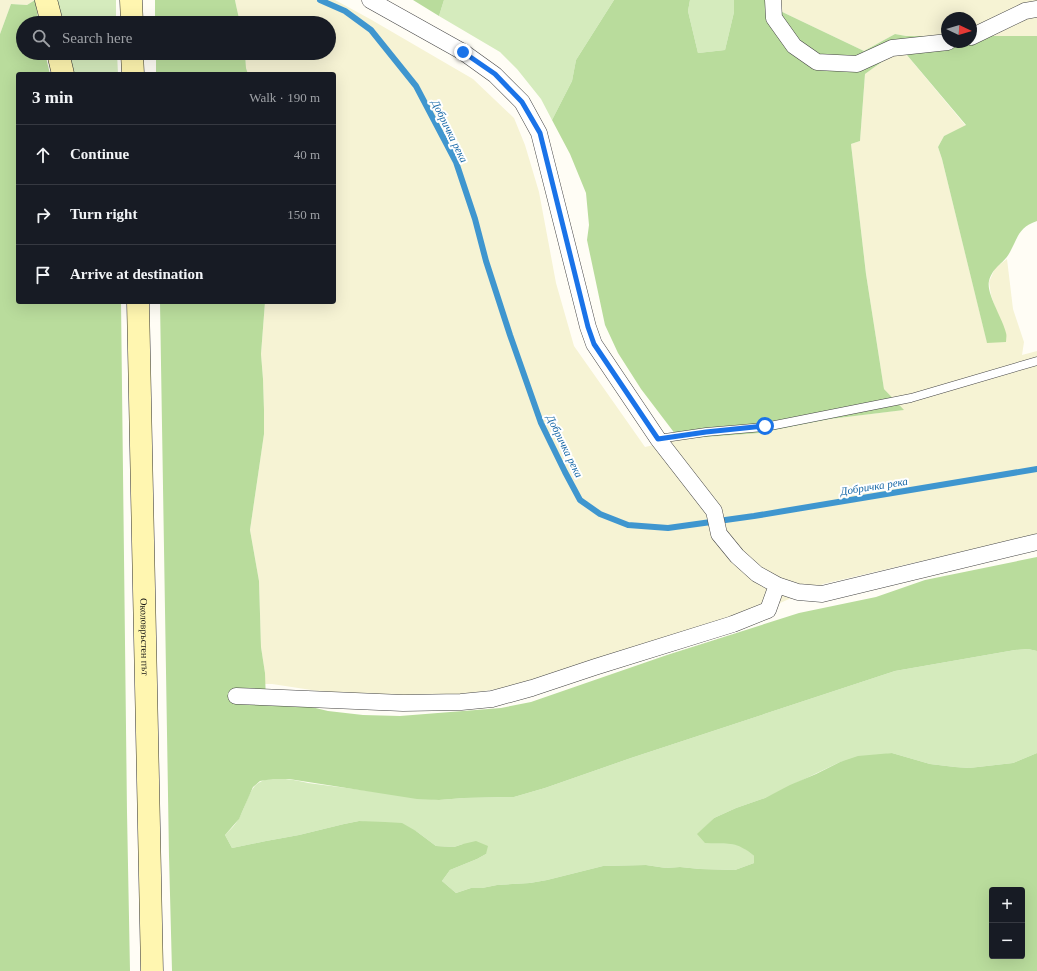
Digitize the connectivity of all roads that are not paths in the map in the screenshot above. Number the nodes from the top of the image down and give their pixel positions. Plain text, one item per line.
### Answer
1 (46, 0) edge
2 (131, 0) edge
3 (370, 0) edge
4 (773, 0) edge
5 (1037, 9) edge
6 (50, 16) edge
7 (132, 16) edge
8 (977, 34) edge
9 (941, 43) edge
10 (60, 60) edge
11 (132, 60) edge
12 (63, 72) edge
13 (133, 72) edge
14 (138, 304) edge
15 (1037, 361) edge
16 (658, 439) junction
17 (1037, 542) edge
18 (777, 585) junction
19 (236, 696) dead end
20 (152, 971) edge

1 - 6 main road
2 - 7 main road
3 - 16 street
4 - 9 street
5 - 8 street
10 - 12 main road
11 - 13 main road
14 - 20 main road, Околовръстен път
15 - 16 lane
16 - 18 street
17 - 18 street
18 - 19 street

